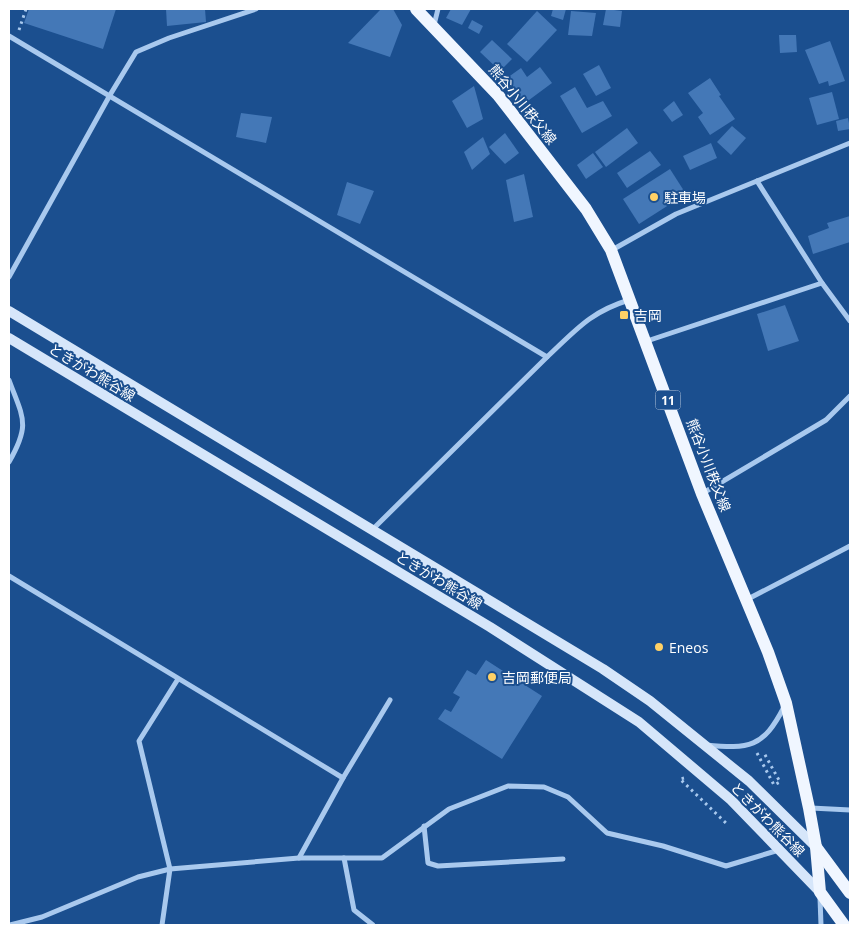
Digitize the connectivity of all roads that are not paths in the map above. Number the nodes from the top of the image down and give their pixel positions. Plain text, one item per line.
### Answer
1 (256, 9) edge
2 (416, 9) edge
3 (438, 9) edge
4 (434, 26) junction
5 (9, 36) edge
6 (110, 95) junction
7 (850, 143) edge
8 (757, 181) junction
9 (611, 250) junction
10 (9, 277) edge
11 (822, 283) junction
12 (630, 299) junction
13 (9, 311) edge
14 (850, 322) edge
15 (9, 338) edge
16 (647, 341) junction
17 (547, 357) junction
18 (9, 380) edge
19 (850, 396) edge
20 (9, 462) edge
21 (702, 494) junction
22 (373, 529) junction
23 (850, 546) edge
24 (9, 576) edge
25 (746, 600) junction
26 (178, 679) junction
27 (390, 700) dead end
28 (786, 703) junction
29 (706, 745) junction
30 (343, 778) junction
31 (809, 808) junction
32 (850, 810) edge
33 (424, 826) junction
34 (816, 847) junction
35 (779, 850) junction
36 (300, 858) junction
37 (344, 858) junction
38 (563, 859) dead end
39 (170, 869) junction
40 (820, 892) junction
41 (850, 893) edge
42 (10, 925) edge
43 (162, 925) edge
44 (373, 925) edge
45 (821, 925) edge
46 (844, 925) edge

1 - 6 street
2 - 4 main road, 熊谷小川秩父線 / 11
3 - 4 street
4 - 9 main road, 熊谷小川秩父線 / 11
5 - 6 street
6 - 10 street
6 - 17 street
7 - 8 street
8 - 9 street
8 - 11 street
9 - 12 main road, 熊谷小川秩父線 / 11
11 - 14 street
11 - 16 street
12 - 16 main road, 熊谷小川秩父線 / 11
12 - 17 street
13 - 22 main road, ときがわ熊谷線
15 - 35 main road, ときがわ熊谷線
16 - 21 main road, 熊谷小川秩父線 / 11
17 - 22 street
18 - 20 street
19 - 21 street
21 - 25 main road, 熊谷小川秩父線 / 11
22 - 29 main road, ときがわ熊谷線
23 - 25 street
24 - 26 street
25 - 28 main road, 熊谷小川秩父線 / 11
26 - 30 street
26 - 39 street
27 - 30 street
28 - 29 street
28 - 31 main road, 熊谷小川秩父線 / 11
29 - 34 main road, ときがわ熊谷線
30 - 36 street
31 - 32 street
31 - 34 main road, 熊谷小川秩父線 / 11
33 - 35 street
33 - 37 street
33 - 38 street
34 - 40 main road, 熊谷小川秩父線 / 11
34 - 41 main road, 熊谷小川秩父線 / 11
35 - 40 main road, ときがわ熊谷線
36 - 37 street
36 - 39 street
37 - 44 street
39 - 42 street
39 - 43 street
40 - 45 street
40 - 46 main road

